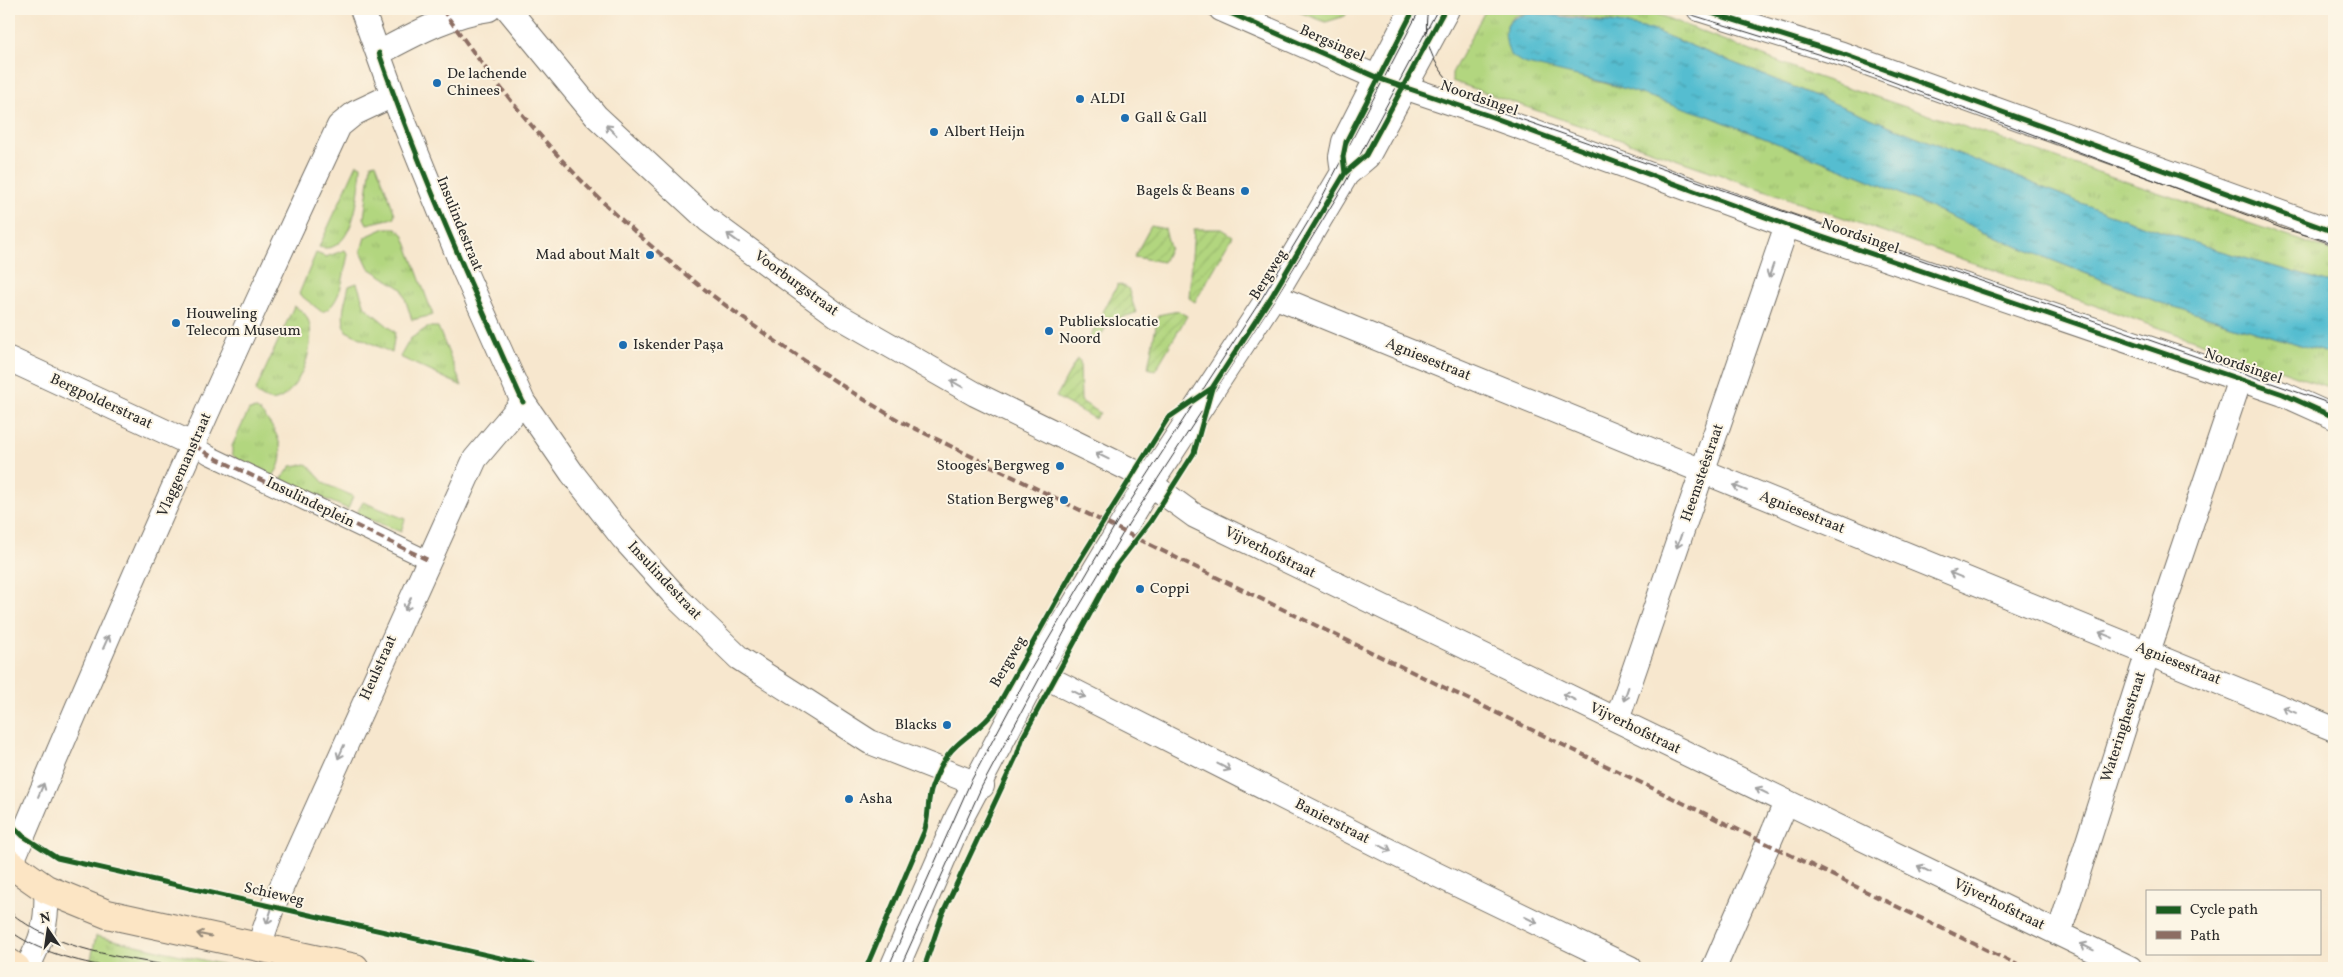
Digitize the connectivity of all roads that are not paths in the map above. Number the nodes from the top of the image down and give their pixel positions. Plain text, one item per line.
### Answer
1 (362, 9) edge
2 (489, 9) edge
3 (508, 9) edge
4 (1221, 9) edge
5 (1414, 9) edge
6 (1445, 9) edge
7 (1699, 9) edge
8 (379, 53) junction
9 (1378, 78) junction
10 (1405, 86) junction
11 (393, 95) junction
12 (1345, 173) junction
13 (1787, 225) junction
14 (2334, 232) edge
15 (1273, 294) junction
16 (9, 359) edge
17 (2240, 379) junction
18 (522, 402) junction
19 (2334, 417) edge
20 (194, 445) junction
21 (1703, 473) junction
22 (1147, 481) junction
23 (428, 560) junction
24 (2148, 652) junction
25 (1036, 672) junction
26 (1617, 720) junction
27 (2334, 728) edge
28 (979, 784) junction
29 (1786, 803) junction
30 (9, 872) edge
31 (46, 889) junction
32 (2059, 933) junction
33 (259, 946) junction
34 (9, 964) edge
35 (16, 968) edge
36 (27, 968) edge
37 (356, 968) edge
38 (894, 968) edge
39 (1630, 968) edge
40 (1714, 968) edge
41 (2130, 968) edge

1 - 8 street, Insulindestraat
2 - 8 street
22 -> 3 street, Voorburgstraat
4 - 9 street, Bergsingel
5 - 9 street
6 - 10 street, Bergweg
7 - 14 street
8 - 11 street, Insulindestraat
9 - 10 street, Noordsingel
9 - 12 street
10 - 12 street, Bergweg
10 - 13 street, Noordsingel
11 - 18 street, Insulindestraat
11 - 20 street, Vlaggemanstraat
12 - 15 street, Bergweg
13 - 17 street, Noordsingel
13 -> 21 street, Heemsteêstraat
15 - 21 street, Agniesestraat
15 - 22 street, Bergweg
16 - 20 street, Bergpolderstraat
17 - 19 street, Noordsingel
17 - 24 street, Wateringhestraat
18 - 23 street, Heulstraat
18 - 28 street, Insulindestraat
20 - 23 street, Insulindeplein
30 -> 20 street, Vlaggemanstraat
24 -> 21 street, Agniesestraat
21 -> 26 street, Heemsteêstraat
22 - 25 street, Bergweg
26 -> 22 street, Vijverhofstraat
23 -> 33 street, Heulstraat
27 -> 24 street, Agniesestraat
24 - 32 street, Wateringhestraat
25 - 28 street, Bergweg
25 -> 39 street, Banierstraat
29 -> 26 street, Vijverhofstraat
28 - 38 street, Bergweg
32 -> 29 street, Vijverhofstraat
29 - 40 street
30 - 31 main road
33 -> 31 main road
31 - 36 street
41 -> 32 street, Vijverhofstraat
33 - 37 main road
34 - 35 main road

